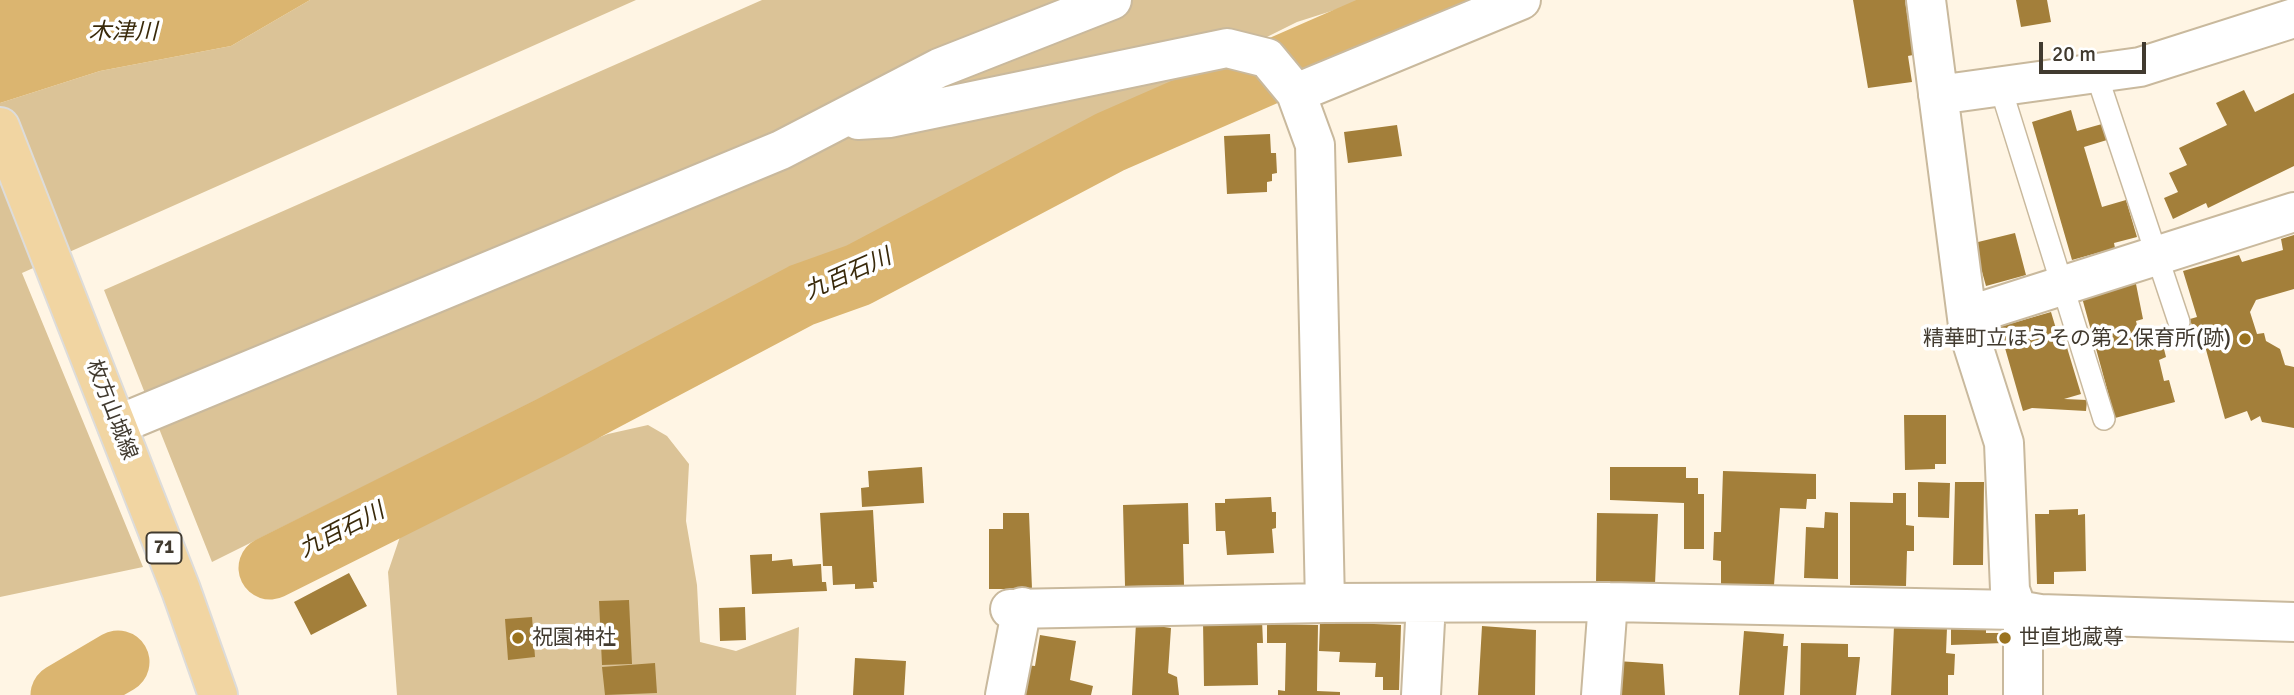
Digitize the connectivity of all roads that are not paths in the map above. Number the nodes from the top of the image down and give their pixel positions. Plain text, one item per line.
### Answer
1 (1112, 0) edge
2 (1521, 0) edge
3 (1926, 0) edge
4 (2294, 18) edge
5 (2096, 73) junction
6 (2000, 86) junction
7 (1296, 93) junction
8 (1938, 96) junction
9 (838, 122) junction
10 (0, 127) edge
11 (2294, 212) edge
12 (2156, 255) junction
13 (2062, 284) junction
14 (1967, 316) junction
15 (2179, 322) dead end
16 (112, 414) junction
17 (2104, 419) dead end
18 (1608, 602) junction
19 (1325, 603) junction
20 (1426, 603) junction
21 (2017, 611) junction
22 (2294, 622) edge
23 (218, 695) edge
24 (1005, 695) edge
25 (1421, 695) edge
26 (1601, 695) edge
27 (2024, 695) edge

1 - 9 street
2 - 7 street
3 - 8 street
4 - 5 street
5 - 6 street
5 - 12 lane
6 - 8 street
6 - 13 lane
7 - 9 street
7 - 19 street
8 - 14 street
9 - 16 street
10 - 16 main road, 枚方山城線 / 71
11 - 12 street
12 - 13 street
12 - 15 lane
13 - 14 street
13 - 17 lane
14 - 21 street
16 - 23 main road, 枚方山城線 / 71
18 - 20 street
18 - 21 street
18 - 26 street
19 - 20 street
19 - 24 street
20 - 25 street
21 - 22 street
21 - 27 street

